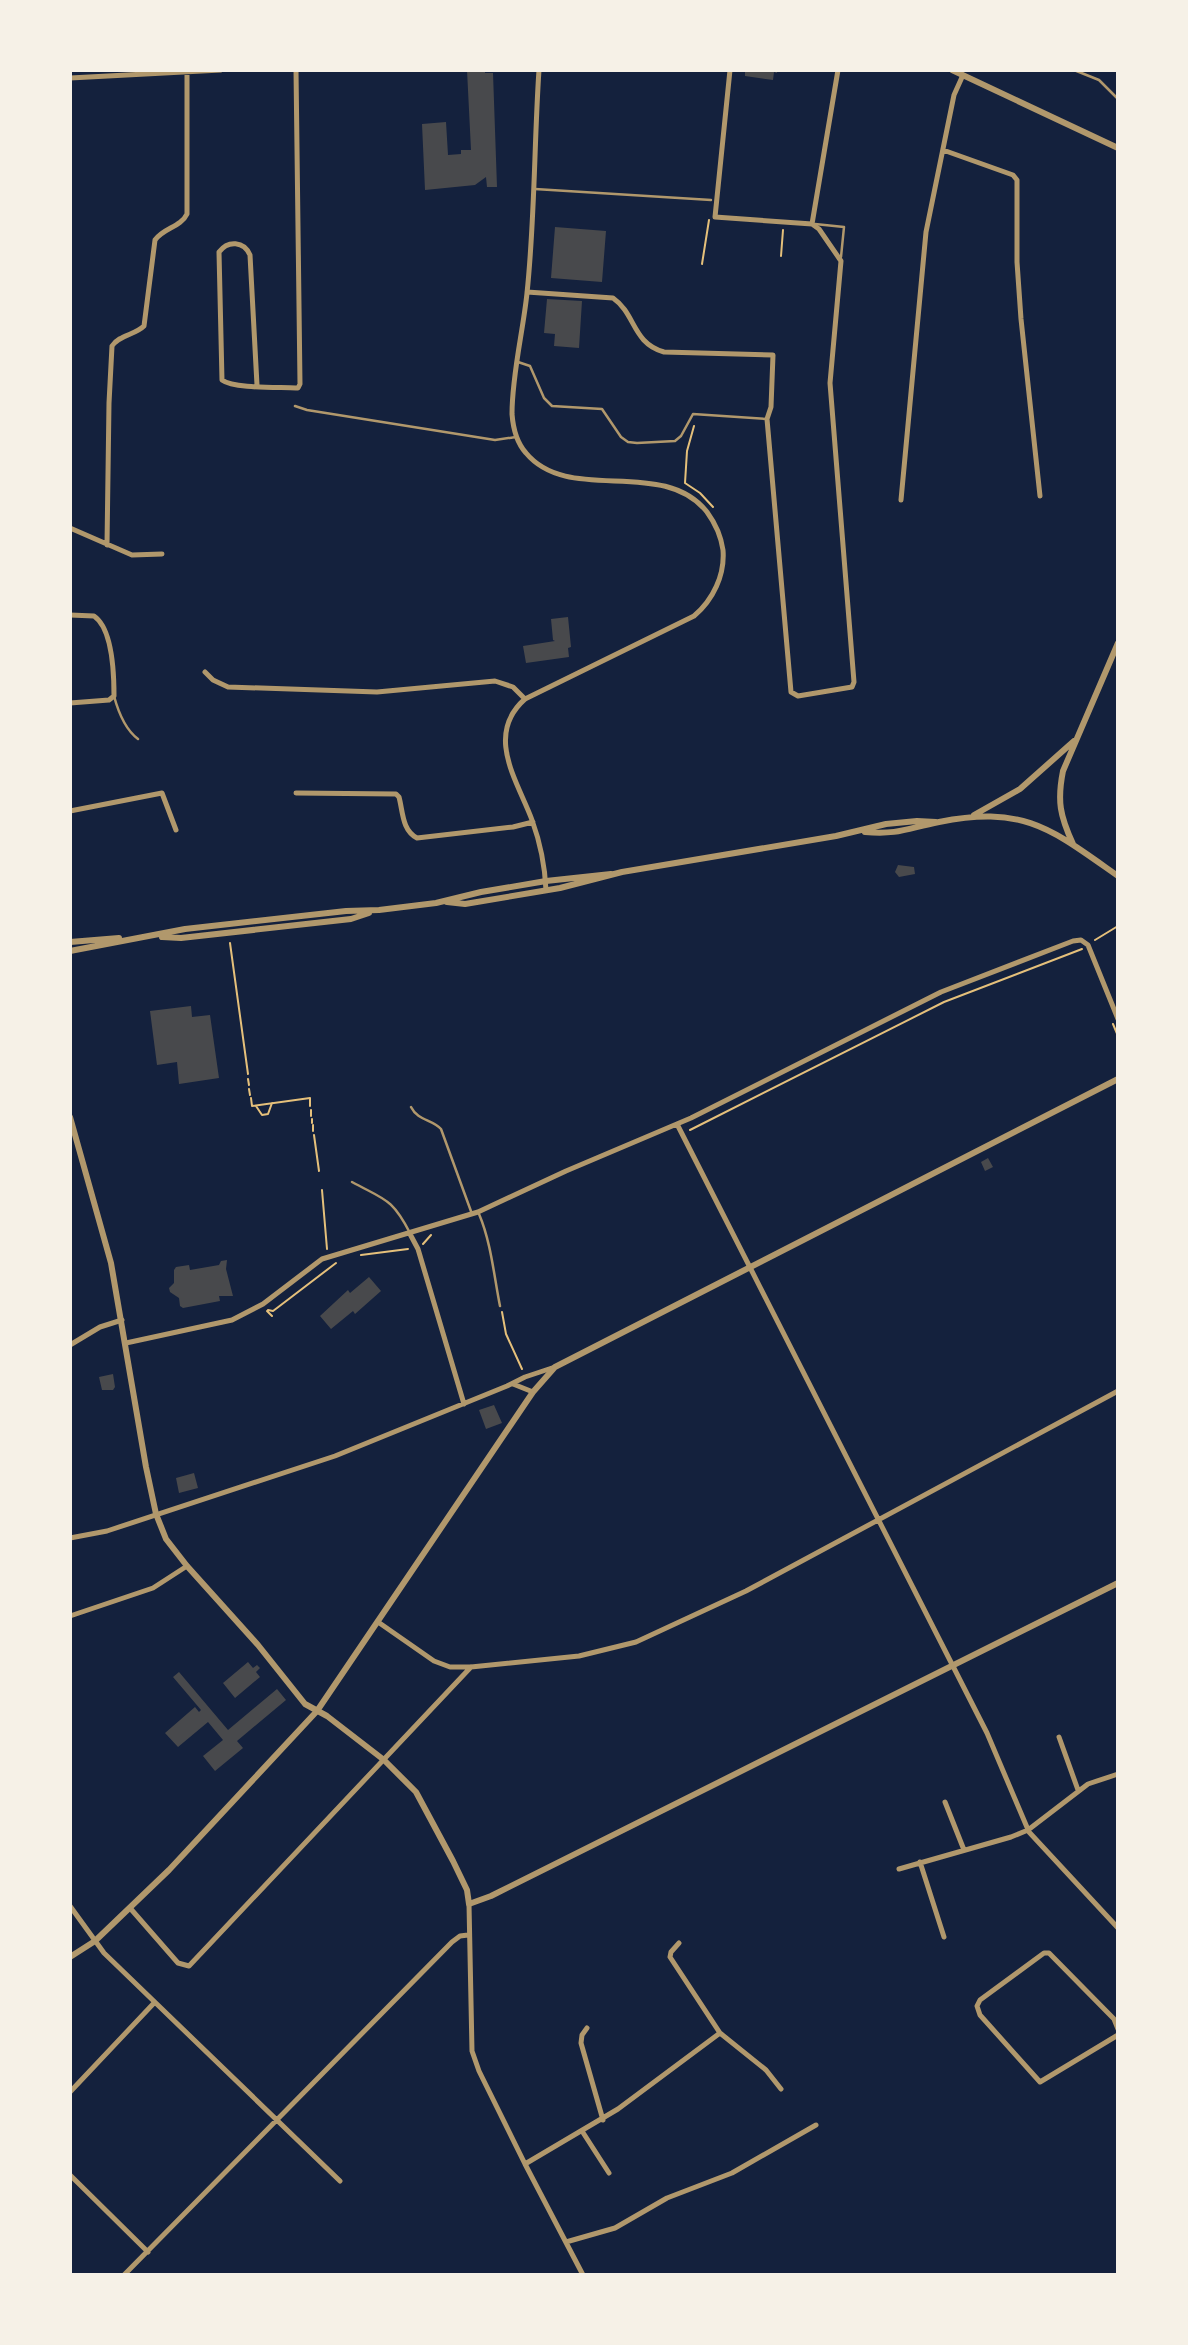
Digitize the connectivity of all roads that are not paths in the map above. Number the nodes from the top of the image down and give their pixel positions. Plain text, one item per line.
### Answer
1 (222, 70) edge
2 (296, 70) edge
3 (539, 70) edge
4 (730, 70) edge
5 (838, 70) edge
6 (952, 70) edge
7 (1074, 70) edge
8 (187, 73) junction
9 (963, 75) junction
10 (70, 78) edge
11 (1118, 99) edge
12 (1118, 148) edge
13 (943, 150) junction
14 (535, 189) junction
15 (711, 200) dead end
16 (812, 224) junction
17 (841, 261) junction
18 (527, 292) junction
19 (518, 362) junction
20 (257, 385) junction
21 (295, 406) dead end
22 (767, 419) junction
23 (517, 437) junction
24 (1040, 496) dead end
25 (901, 500) dead end
26 (70, 528) edge
27 (107, 545) junction
28 (162, 554) dead end
29 (70, 615) edge
30 (1118, 643) edge
31 (205, 672) dead end
32 (114, 696) junction
33 (525, 699) junction
34 (70, 703) edge
35 (138, 739) dead end
36 (1076, 740) junction
37 (296, 793) dead end
38 (70, 811) edge
39 (972, 816) junction
40 (533, 822) junction
41 (176, 830) dead end
42 (1074, 845) junction
43 (611, 874) junction
44 (1118, 876) edge
45 (546, 881) junction
46 (546, 890) junction
47 (445, 902) junction
48 (132, 939) junction
49 (70, 940) edge
50 (70, 950) edge
51 (1118, 1019) edge
52 (1118, 1079) edge
53 (411, 1107) dead end
54 (70, 1117) edge
55 (677, 1124) junction
56 (352, 1182) dead end
57 (475, 1213) junction
58 (410, 1234) junction
59 (750, 1267) junction
60 (500, 1306) road end
61 (122, 1320) junction
62 (126, 1343) junction
63 (70, 1345) edge
64 (555, 1367) junction
65 (513, 1384) junction
66 (1118, 1391) edge
67 (533, 1392) junction
68 (464, 1404) junction
69 (156, 1514) junction
70 (879, 1520) junction
71 (70, 1538) edge
72 (187, 1566) junction
73 (1118, 1583) edge
74 (70, 1616) edge
75 (379, 1622) junction
76 (953, 1666) junction
77 (471, 1667) junction
78 (317, 1710) junction
79 (1059, 1737) dead end
80 (384, 1760) junction
81 (1118, 1774) edge
82 (1078, 1790) junction
83 (945, 1802) dead end
84 (1028, 1830) junction
85 (964, 1850) junction
86 (920, 1862) junction
87 (899, 1869) dead end
88 (469, 1904) junction
89 (70, 1906) edge
90 (130, 1908) junction
91 (1118, 1928) edge
92 (468, 1935) junction
93 (944, 1937) dead end
94 (95, 1941) junction
95 (679, 1943) dead end
96 (70, 1958) edge
97 (155, 2003) junction
98 (587, 2028) dead end
99 (1118, 2029) edge
100 (720, 2033) junction
101 (1118, 2035) edge
102 (781, 2089) dead end
103 (70, 2092) edge
104 (276, 2120) junction
105 (603, 2120) junction
106 (816, 2125) dead end
107 (582, 2131) junction
108 (525, 2164) junction
109 (609, 2173) dead end
110 (70, 2175) edge
111 (340, 2181) dead end
112 (566, 2242) junction
113 (148, 2252) junction
114 (124, 2275) edge
115 (583, 2275) edge

1 - 8 street
2 - 20 street
3 - 14 street
4 - 16 street
5 - 16 street
6 - 9 street
7 - 11 lane
8 - 10 street
8 - 27 street
9 - 12 street
9 - 13 street
13 - 24 street
13 - 25 street
14 - 15 lane
14 - 18 street
16 - 17 street
16 - 17 lane
17 - 22 street
18 - 19 street
18 - 22 street
19 - 22 lane
19 - 23 street
20 - 20 street
21 - 23 lane
23 - 33 street
26 - 27 street
27 - 28 street
29 - 32 street
30 - 36 street
31 - 33 street
32 - 34 street
32 - 35 lane
33 - 40 street
36 - 39 street
36 - 42 street
37 - 40 street
38 - 41 street
39 - 42 street
39 - 43 street
40 - 45 street
42 - 44 street
43 - 45 street
43 - 46 street
45 - 46 street
45 - 47 street
46 - 47 street
47 - 48 street
48 - 49 street
48 - 50 street
51 - 55 street
52 - 59 street
53 - 57 lane
54 - 61 street
55 - 57 street
55 - 59 street
56 - 58 lane
57 - 58 street
57 - 60 lane
58 - 62 street
58 - 68 street
59 - 64 street
59 - 70 street
61 - 62 street
61 - 63 street
62 - 69 street
64 - 65 street
64 - 67 street
65 - 67 street
65 - 68 street
66 - 70 street
67 - 75 street
68 - 69 street
69 - 71 street
69 - 72 street
70 - 76 street
70 - 77 street
72 - 74 street
72 - 78 street
73 - 76 street
75 - 77 street
75 - 78 street
76 - 84 street
76 - 88 street
77 - 80 street
78 - 80 street
78 - 90 street
79 - 82 street
80 - 88 street
80 - 90 street
81 - 82 street
82 - 84 street
83 - 85 street
84 - 85 street
84 - 91 street
85 - 86 street
86 - 87 street
86 - 93 street
88 - 92 street
89 - 94 street
90 - 94 street
92 - 104 street
92 - 108 street
94 - 96 street
94 - 97 street
95 - 100 street
97 - 103 street
97 - 104 street
98 - 105 street
99 - 101 street
100 - 102 street
100 - 105 street
104 - 111 street
104 - 113 street
105 - 107 street
106 - 112 street
107 - 108 street
107 - 109 street
108 - 112 street
110 - 113 street
112 - 115 street
113 - 114 street

